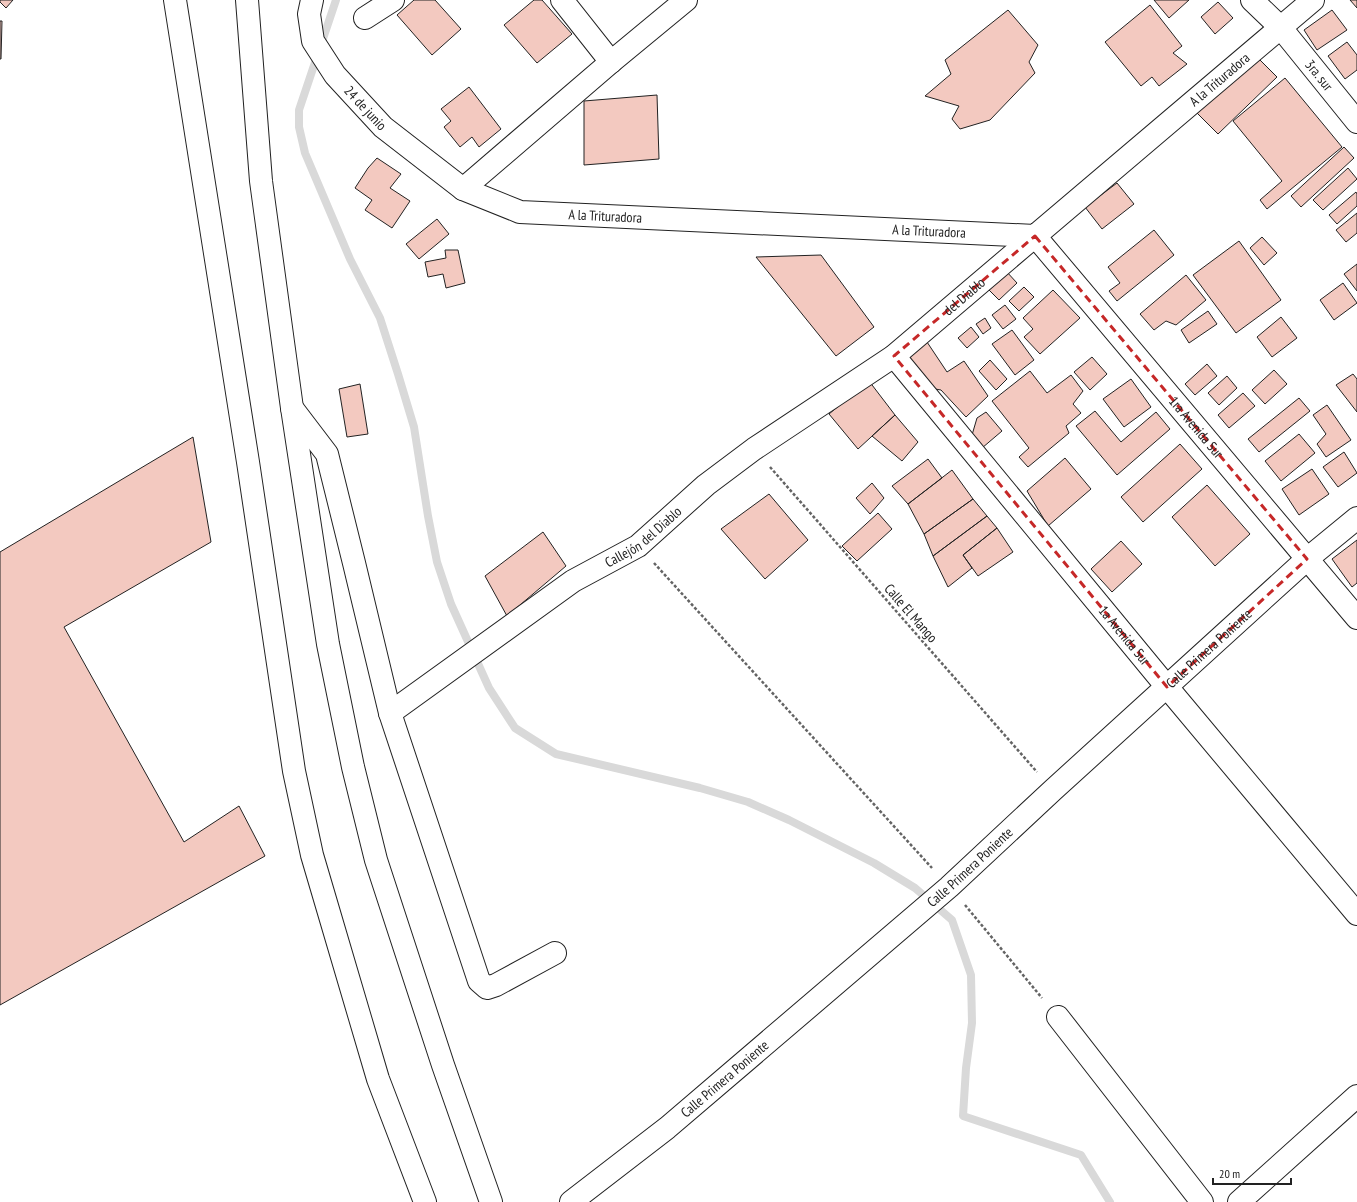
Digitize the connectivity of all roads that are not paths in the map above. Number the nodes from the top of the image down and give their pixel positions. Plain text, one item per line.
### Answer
1 (175, 0) edge
2 (247, 0) edge
3 (312, 0) edge
4 (393, 0) edge
5 (562, 0) edge
6 (686, 0) edge
7 (1252, 0) edge
8 (1313, 0) edge
9 (365, 18) dead end
10 (1282, 28) junction
11 (611, 62) junction
12 (1357, 122) edge
13 (463, 189) junction
14 (1035, 236) junction
15 (894, 356) junction
16 (292, 408) junction
17 (1357, 518) edge
18 (1307, 559) junction
19 (1357, 618) edge
20 (1167, 687) junction
21 (390, 713) junction
22 (1357, 914) edge
23 (555, 953) dead end
24 (1058, 1017) road end
25 (1357, 1096) edge
26 (424, 1202) edge
27 (491, 1202) edge
28 (571, 1202) edge
29 (1202, 1202) edge
30 (1240, 1202) edge

1 - 26 street
2 - 16 street
3 - 13 street, 24 de junio
4 - 9 street
5 - 11 street
6 - 11 street
7 - 10 street, 3ra. sur
8 - 10 street, A la Trituradora
10 - 12 street, 3ra. sur
10 - 14 street, A la Trituradora
11 - 13 street
13 - 14 street, A la Trituradora
14 - 15 street, del Diablo
14 - 18 street, 1ra Avenida Sur
15 - 20 street, 1a Avenida Sur
15 - 21 street, Callejón del Diablo
16 - 21 street
16 - 27 street
17 - 18 street, Calle Primera Poniente
18 - 19 street, 1ra Avenida Sur
18 - 20 street, Calle Primera Poniente
20 - 22 street, 1a Avenida Sur
20 - 28 street, Calle Primera Poniente
21 - 23 street
24 - 29 street
25 - 30 street

